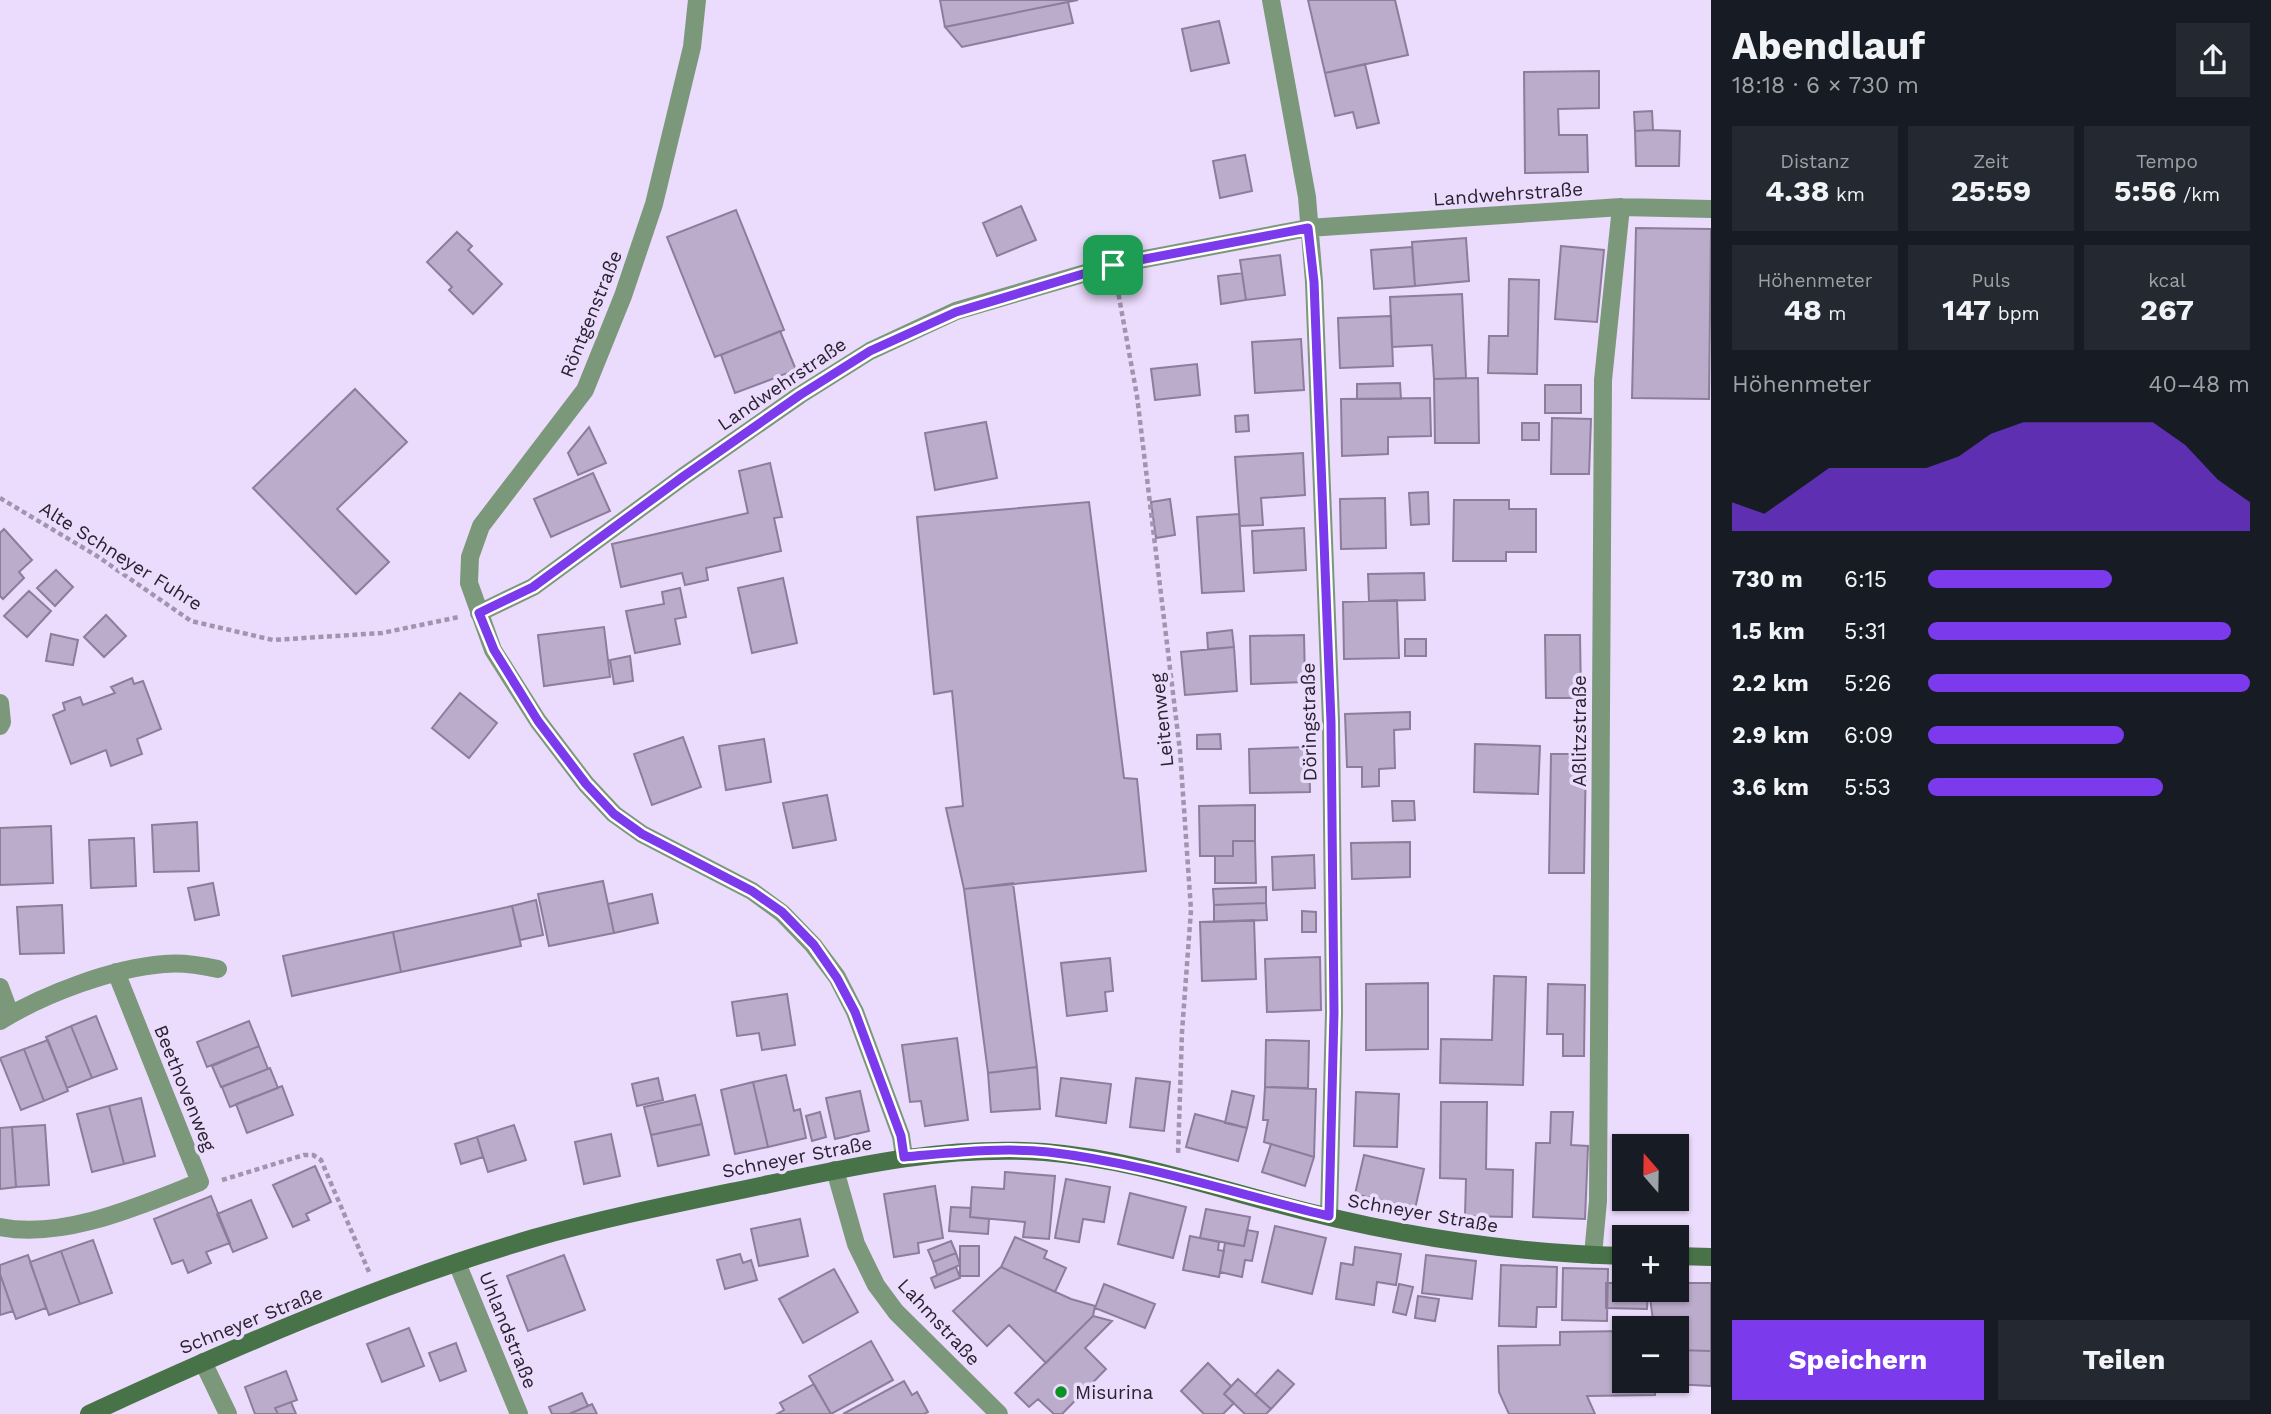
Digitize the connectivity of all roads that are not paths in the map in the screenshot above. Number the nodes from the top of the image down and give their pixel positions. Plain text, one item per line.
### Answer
1 (697, 0) edge
2 (1271, 0) edge
3 (1621, 207) junction
4 (1711, 209) edge
5 (1308, 228) junction
6 (479, 613) junction
7 (0, 704) edge
8 (0, 726) edge
9 (218, 968) dead end
10 (116, 972) junction
11 (0, 987) edge
12 (5, 1017) edge
13 (904, 1157) junction
14 (835, 1170) junction
15 (1329, 1216) junction
16 (0, 1227) edge
17 (1593, 1255) junction
18 (1612, 1255) edge
19 (1689, 1256) edge
20 (1711, 1257) edge
21 (457, 1263) junction
22 (203, 1362) junction
23 (89, 1414) edge
24 (228, 1414) edge
25 (519, 1414) edge
26 (999, 1414) edge

1 - 6 street, Röntgenstraße
2 - 5 street
3 - 4 street, Landwehrstraße
3 - 5 street, Landwehrstraße
3 - 17 street, Aßlitzstraße
5 - 6 street, Landwehrstraße
5 - 15 street, Döringstraße
6 - 13 street, Röntgenstraße
7 - 8 street
9 - 10 street
10 - 12 street
10 - 16 street, Beethovenweg
11 - 12 street
13 - 14 street, Schneyer Straße
13 - 15 street, Schneyer Straße
14 - 21 street, Schneyer Straße
14 - 26 street, Lahmstraße
15 - 17 street, Schneyer Straße
17 - 18 street, Schneyer Straße
19 - 20 street
21 - 22 street, Schneyer Straße
21 - 25 street, Uhlandstraße
22 - 23 street, Schneyer Straße
22 - 24 street

